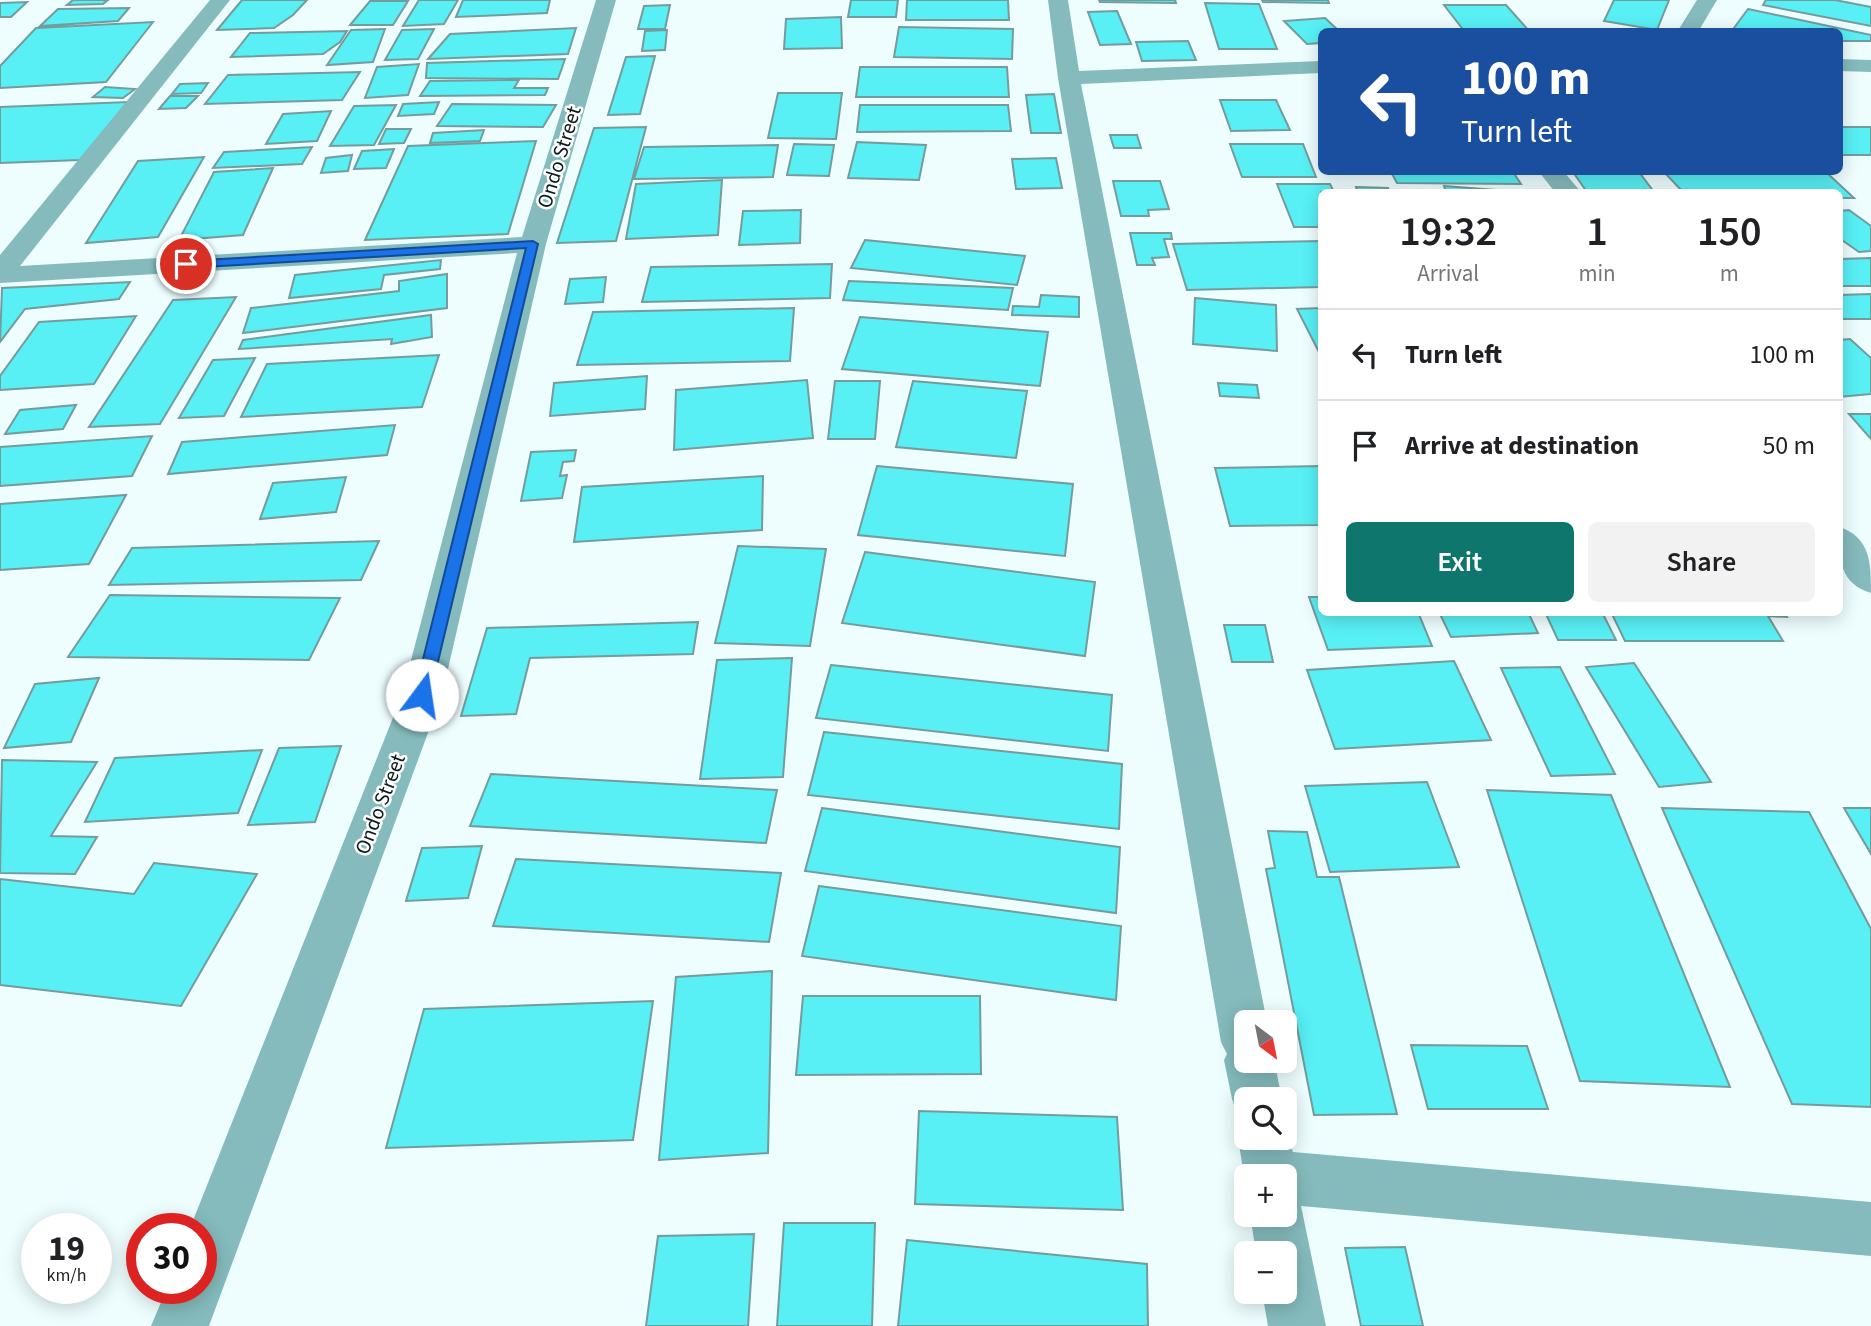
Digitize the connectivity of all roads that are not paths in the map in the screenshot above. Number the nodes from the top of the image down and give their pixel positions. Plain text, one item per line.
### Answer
1 (220, 0) edge
2 (606, 0) edge
3 (1058, 0) edge
4 (1707, 0) edge
5 (1690, 28) edge
6 (1843, 65) edge
7 (1871, 66) edge
8 (1318, 67) edge
9 (1069, 78) junction
10 (1554, 175) edge
11 (1565, 189) edge
12 (533, 244) junction
13 (0, 274) edge
14 (1843, 544) edge
15 (1871, 580) edge
16 (1240, 1010) edge
17 (1297, 1179) edge
18 (217, 1229) edge
19 (1871, 1229) edge
20 (189, 1304) edge
21 (1293, 1304) edge
22 (180, 1326) edge
23 (1297, 1326) edge

1 - 13 street
2 - 12 street, Ondo Street
3 - 9 street
4 - 5 street
6 - 7 street
8 - 9 street
9 - 16 street
10 - 11 street
12 - 13 street
12 - 18 street, Ondo Street
14 - 15 street
17 - 19 street
20 - 22 street
21 - 23 street

